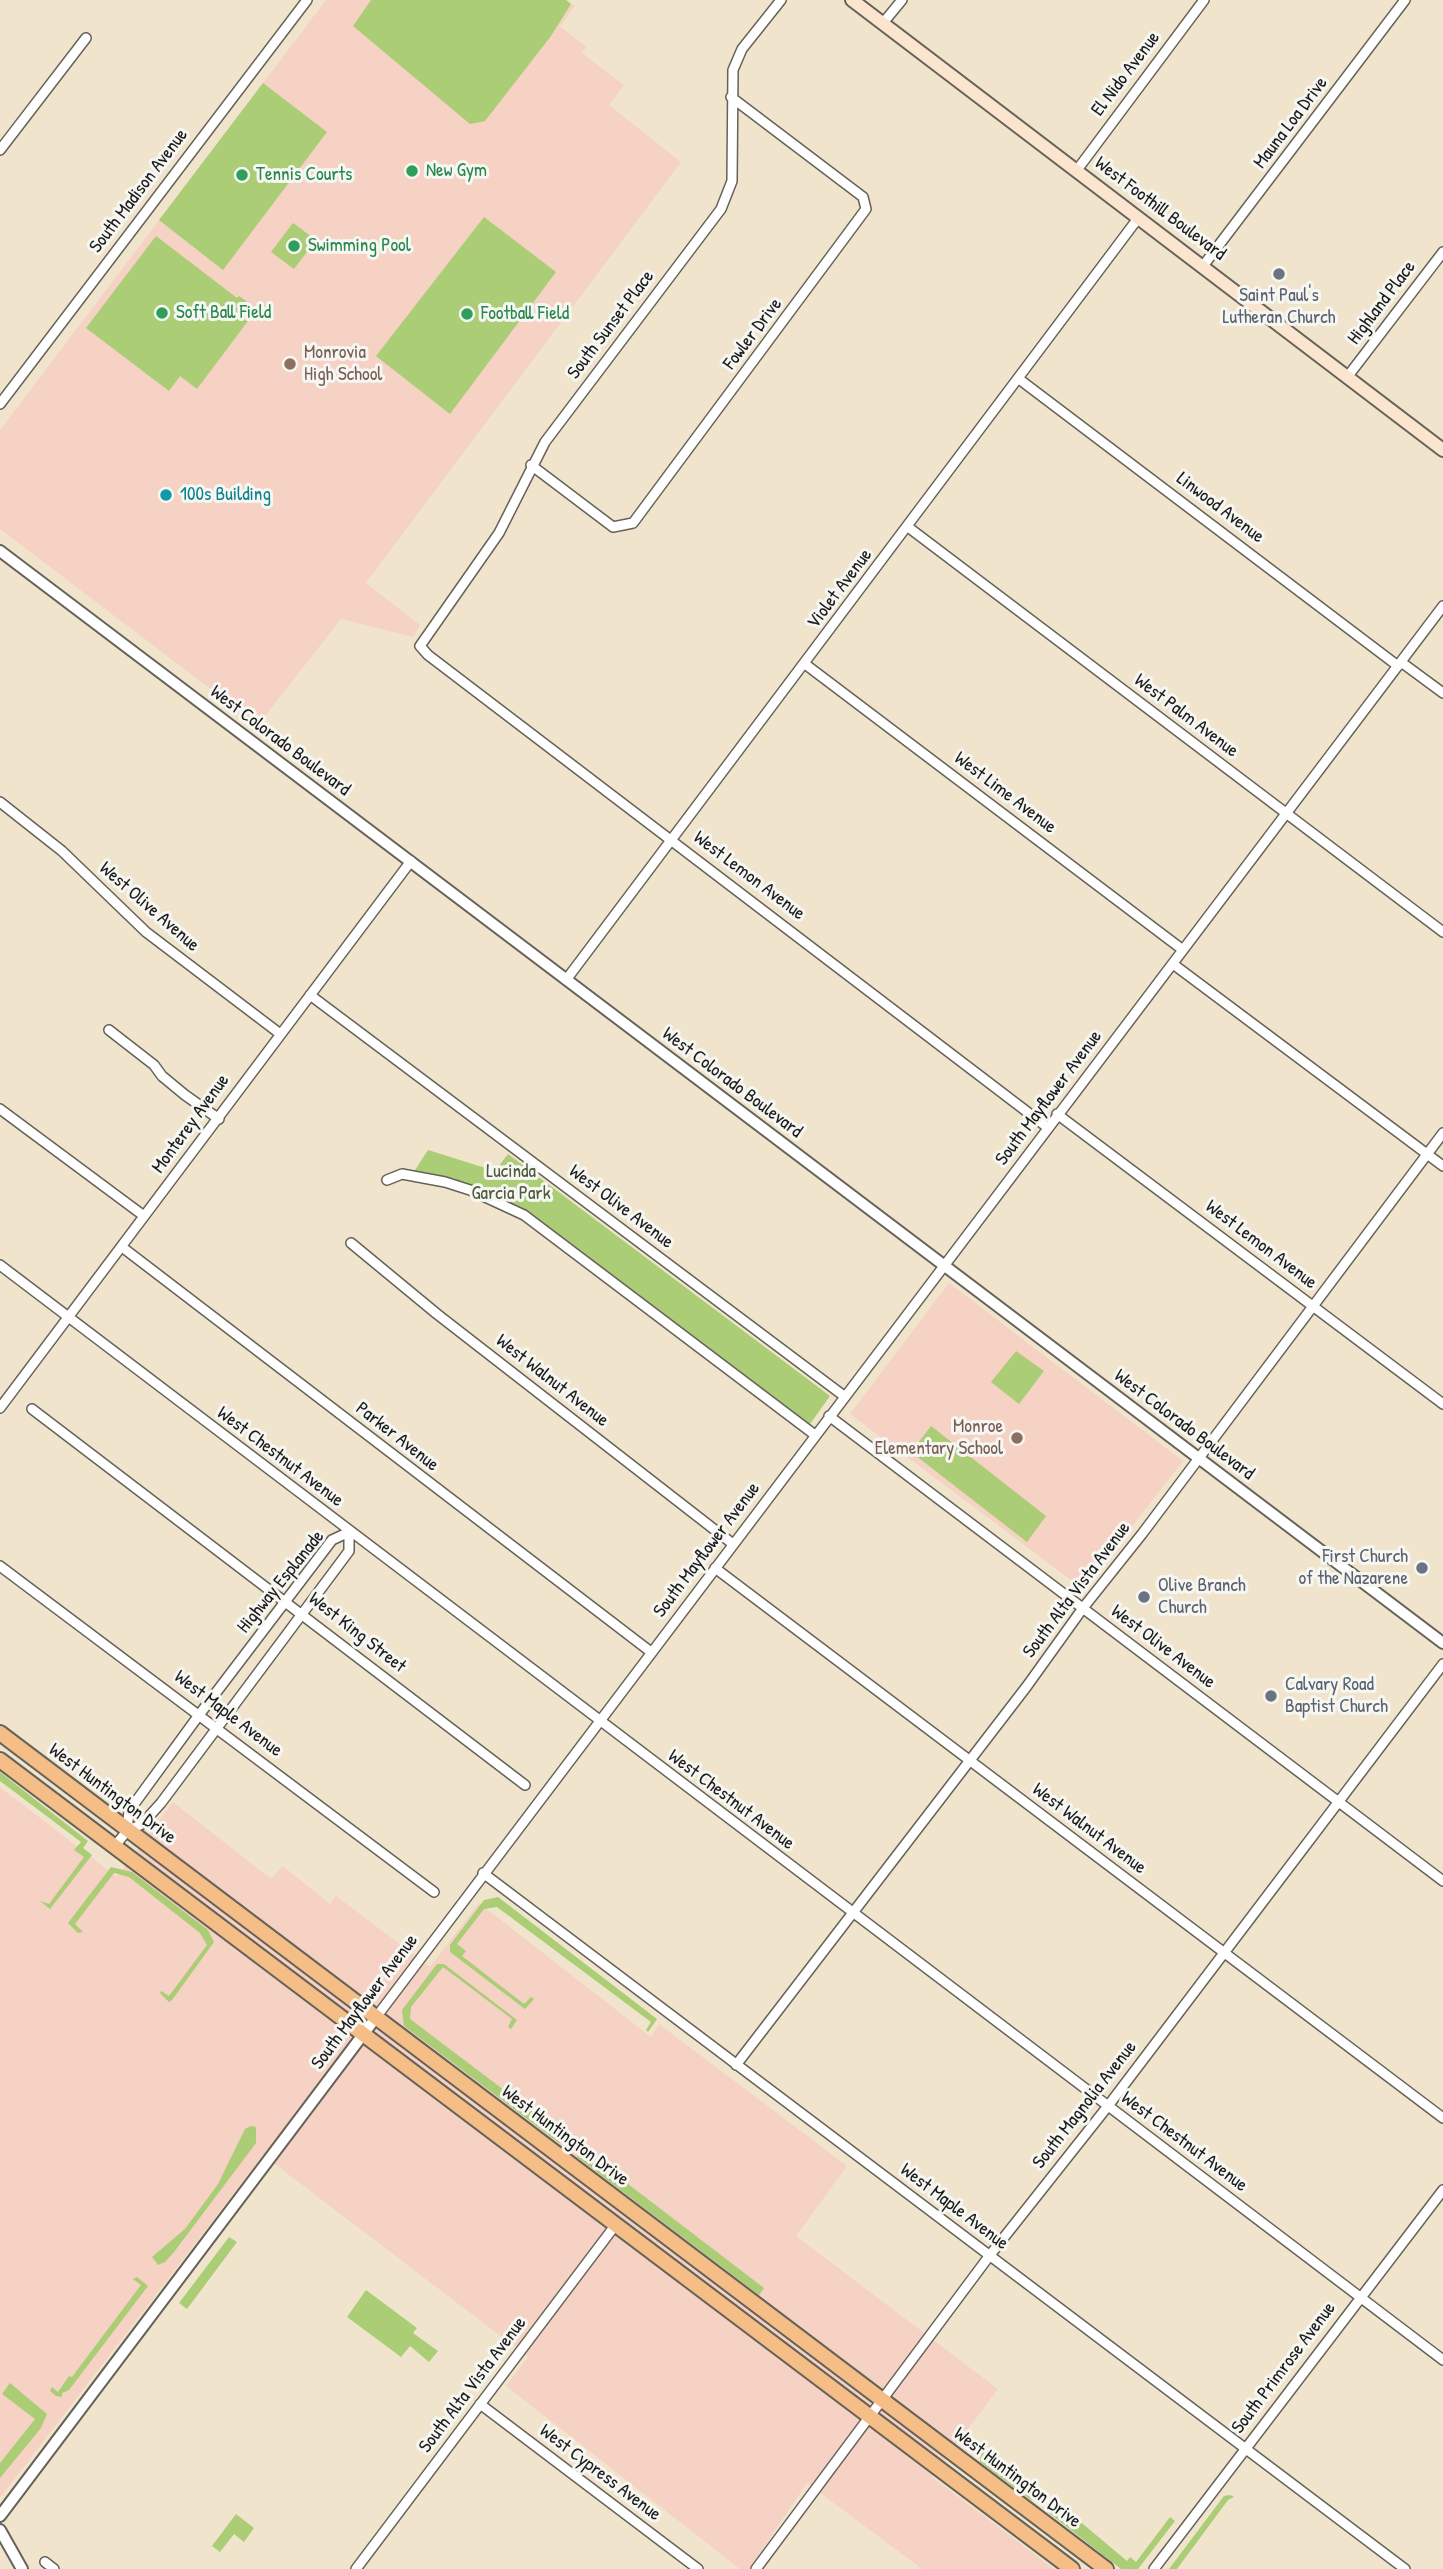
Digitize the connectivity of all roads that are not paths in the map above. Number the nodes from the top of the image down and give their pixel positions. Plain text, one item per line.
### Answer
1 (307, 0) edge
2 (781, 0) edge
3 (852, 0) edge
4 (902, 0) edge
5 (1204, 0) edge
6 (1405, 0) edge
7 (883, 23) junction
8 (86, 38) dead end
9 (731, 97) junction
10 (0, 150) edge
11 (1077, 170) junction
12 (1139, 217) junction
13 (1443, 252) edge
14 (1203, 266) junction
15 (1348, 376) junction
16 (1019, 380) junction
17 (0, 404) edge
18 (1443, 450) edge
19 (531, 465) junction
20 (908, 527) junction
21 (0, 551) edge
22 (1443, 606) edge
23 (428, 655) joint
24 (805, 664) junction
25 (1399, 664) junction
26 (1443, 693) edge
27 (0, 802) edge
28 (1286, 813) junction
29 (672, 840) junction
30 (411, 861) junction
31 (1443, 932) edge
32 (1183, 950) junction
33 (1173, 964) junction
34 (566, 979) junction
35 (310, 995) junction
36 (109, 1030) dead end
37 (279, 1033) junction
38 (0, 1109) edge
39 (1057, 1114) junction
40 (219, 1119) junction
41 (1047, 1127) junction
42 (1443, 1133) edge
43 (1426, 1153) junction
44 (1443, 1166) edge
45 (387, 1180) dead end
46 (144, 1216) junction
47 (351, 1243) dead end
48 (122, 1247) junction
49 (943, 1264) junction
50 (0, 1265) edge
51 (1312, 1305) junction
52 (67, 1317) junction
53 (844, 1396) junction
54 (1443, 1404) edge
55 (0, 1408) edge
56 (32, 1409) dead end
57 (829, 1416) junction
58 (815, 1435) junction
59 (1197, 1457) junction
60 (349, 1532) junction
61 (733, 1544) junction
62 (0, 1566) edge
63 (715, 1568) junction
64 (286, 1600) junction
65 (1083, 1608) junction
66 (303, 1613) junction
67 (1443, 1643) edge
68 (651, 1652) junction
69 (1443, 1664) edge
70 (200, 1715) junction
71 (598, 1721) junction
72 (217, 1728) junction
73 (0, 1733) edge
74 (0, 1759) edge
75 (969, 1760) junction
76 (524, 1785) dead end
77 (1338, 1802) junction
78 (127, 1831) junction
79 (114, 1847) junction
80 (483, 1873) junction
81 (1443, 1881) edge
82 (434, 1892) dead end
83 (853, 1913) junction
84 (1224, 1953) junction
85 (377, 2016) junction
86 (365, 2032) junction
87 (736, 2065) junction
88 (1108, 2106) junction
89 (1443, 2118) edge
90 (522, 2150) junction
91 (588, 2178) junction
92 (1443, 2190) edge
93 (617, 2222) junction
94 (682, 2249) junction
95 (990, 2255) junction
96 (1360, 2296) junction
97 (1443, 2360) edge
98 (882, 2402) junction
99 (480, 2404) junction
100 (870, 2417) junction
101 (1245, 2448) junction
102 (0, 2516) edge
103 (0, 2530) edge
104 (45, 2562) dead end
105 (22, 2569) edge
106 (54, 2569) edge
107 (356, 2569) edge
108 (698, 2569) edge
109 (756, 2569) edge
110 (1072, 2569) edge
111 (1106, 2569) edge
112 (1154, 2569) edge
113 (1405, 2569) edge

1 - 17 street, South Madison Avenue
2 - 9 street, South Sunset Place
3 - 7 main road, West Foothill Boulevard
4 - 7 street
5 - 11 street, El Nido Avenue
6 - 14 street, Mauna Loa Drive
7 - 11 main road, West Foothill Boulevard
8 - 10 street
9 - 19 street, South Sunset Place
9 - 19 street, Fowler Drive
11 - 12 main road, West Foothill Boulevard
12 - 14 main road, West Foothill Boulevard
12 - 16 street, Violet Avenue
13 - 15 street, Highland Place
14 - 15 main road, West Foothill Boulevard
15 - 18 main road, West Foothill Boulevard
16 - 20 street, Violet Avenue
16 - 25 street, Linwood Avenue
19 - 23 street, South Sunset Place
20 - 24 street, Violet Avenue
20 - 28 street, West Palm Avenue
21 - 30 street, West Colorado Boulevard
22 - 25 street, South Mayflower Avenue
23 - 29 street, West Lemon Avenue
24 - 29 street, Violet Avenue
24 - 32 street, West Lime Avenue
25 - 26 street, Linwood Avenue
25 - 28 street, South Mayflower Avenue
27 - 37 street, West Olive Avenue
28 - 31 street, West Palm Avenue
28 - 32 street, South Mayflower Avenue
29 - 34 street, Violet Avenue
29 - 41 street, West Lemon Avenue
30 - 34 street, West Colorado Boulevard
30 - 35 street, Monterey Avenue
32 - 33 street, South Mayflower Avenue
33 - 39 street, South Mayflower Avenue
33 - 43 street
34 - 49 street, West Colorado Boulevard
35 - 37 street, Monterey Avenue
35 - 53 street, West Olive Avenue
36 - 40 street
37 - 40 street, Monterey Avenue
38 - 46 street
39 - 41 street, South Mayflower Avenue
39 - 51 street, West Lemon Avenue
40 - 46 street, Monterey Avenue
41 - 49 street, South Mayflower Avenue
42 - 43 street, South Alta Vista Avenue
43 - 44 street
43 - 51 street, South Alta Vista Avenue
45 - 58 street
46 - 48 street, Monterey Avenue
47 - 61 street, West Walnut Avenue
48 - 52 street, Monterey Avenue
48 - 68 street, Parker Avenue
49 - 53 street, South Mayflower Avenue
49 - 59 street, West Colorado Boulevard
50 - 52 street, West Chestnut Avenue
51 - 54 street, West Lemon Avenue
51 - 59 street, South Alta Vista Avenue
52 - 55 street, Monterey Avenue
52 - 60 street, West Chestnut Avenue
53 - 57 street, South Mayflower Avenue
56 - 64 street, West King Street
57 - 58 street, South Mayflower Avenue
57 - 65 street, West Olive Avenue
58 - 61 street, South Mayflower Avenue
59 - 65 street, South Alta Vista Avenue
59 - 67 street, West Colorado Boulevard
60 - 64 street, Highway Esplanade
60 - 66 street, Highway Esplanade
60 - 71 street, West Chestnut Avenue
61 - 63 street, South Mayflower Avenue
62 - 70 street, West Maple Avenue
63 - 68 street, South Mayflower Avenue
63 - 75 street, West Walnut Avenue
64 - 66 street, West King Street
64 - 70 street, Highway Esplanade
65 - 75 street, South Alta Vista Avenue
65 - 77 street, West Olive Avenue
66 - 72 street, Highway Esplanade
66 - 76 street, West King Street
68 - 71 street, South Mayflower Avenue
69 - 77 street, South Magnolia Avenue
70 - 72 street, West Maple Avenue
70 - 78 street, Highway Esplanade
71 - 80 street, South Mayflower Avenue
71 - 83 street, West Chestnut Avenue
72 - 78 street, Highway Esplanade
72 - 82 street, West Maple Avenue
73 - 78 main road, West Huntington Drive
74 - 79 main road, West Huntington Drive
75 - 83 street, South Alta Vista Avenue
75 - 84 street, West Walnut Avenue
77 - 81 street, West Olive Avenue
77 - 84 street, South Magnolia Avenue
78 - 79 street, Highway Esplanade
78 - 85 main road, West Huntington Drive
79 - 86 main road, West Huntington Drive
80 - 85 street, South Mayflower Avenue
80 - 87 street, West Maple Avenue
83 - 87 street, South Alta Vista Avenue
83 - 88 street, West Chestnut Avenue
84 - 88 street, South Magnolia Avenue
84 - 89 street, West Walnut Avenue
85 - 86 street, South Mayflower Avenue
85 - 91 main road, West Huntington Drive
86 - 90 main road, West Huntington Drive
86 - 102 street, South Mayflower Avenue
87 - 95 street, West Maple Avenue
88 - 95 street, South Magnolia Avenue
88 - 96 street, West Chestnut Avenue
90 - 91 main road
90 - 93 main road, West Huntington Drive
91 - 94 main road, West Huntington Drive
92 - 96 street, South Primrose Avenue
93 - 94 main road
93 - 99 street, South Alta Vista Avenue
93 - 100 main road, West Huntington Drive
94 - 98 main road, West Huntington Drive
95 - 98 street, South Magnolia Avenue
95 - 101 street, West Maple Avenue
96 - 97 street, West Chestnut Avenue
96 - 101 street, South Primrose Avenue
98 - 100 street, South Magnolia Avenue
98 - 111 main road, West Huntington Drive
99 - 107 street, South Alta Vista Avenue
99 - 108 street, West Cypress Avenue
100 - 109 street, South Magnolia Avenue
100 - 110 main road, West Huntington Drive
101 - 112 street, South Primrose Avenue
101 - 113 street, West Maple Avenue
103 - 105 street
104 - 106 street

